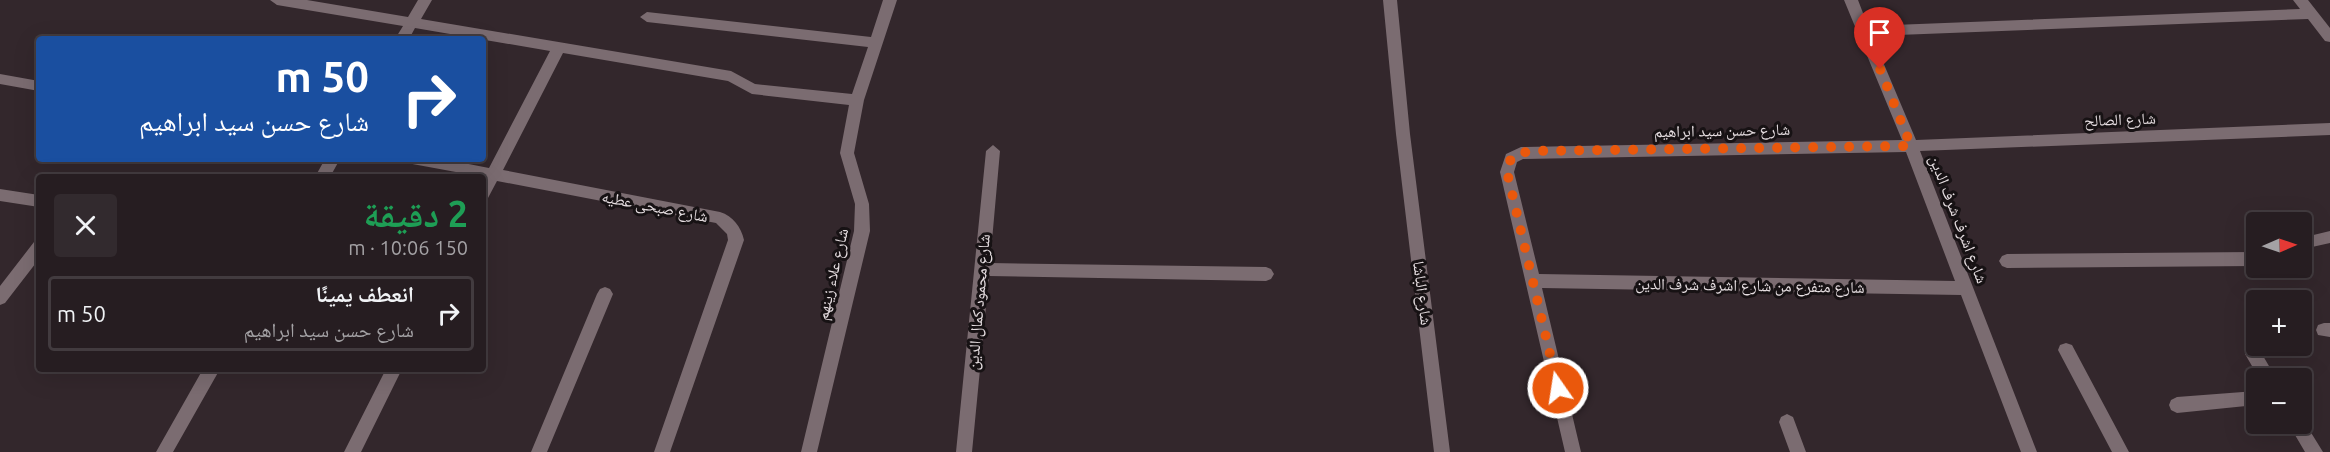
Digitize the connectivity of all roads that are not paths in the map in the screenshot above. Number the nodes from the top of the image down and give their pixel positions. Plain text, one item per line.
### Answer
1 (277, 0) edge
2 (425, 0) edge
3 (890, 0) edge
4 (1390, 0) edge
5 (1851, 0) edge
6 (2300, 0) edge
7 (2312, 14) junction
8 (647, 17) dead end
9 (412, 22) junction
10 (1865, 31) junction
11 (404, 36) edge
12 (2330, 36) edge
13 (876, 43) junction
14 (559, 47) junction
15 (0, 79) edge
16 (36, 86) edge
17 (857, 100) junction
18 (2330, 129) edge
19 (1911, 146) junction
20 (993, 151) dead end
21 (426, 162) edge
22 (483, 174) edge
23 (486, 175) edge
24 (492, 176) junction
25 (486, 188) edge
26 (0, 195) edge
27 (36, 201) edge
28 (2330, 237) edge
29 (2312, 241) edge
30 (36, 251) edge
31 (2246, 259) edge
32 (2007, 261) dead end
33 (982, 269) junction
34 (1266, 274) dead end
35 (1533, 281) junction
36 (1967, 288) junction
37 (605, 294) dead end
38 (0, 298) edge
39 (2066, 350) dead end
40 (210, 372) edge
41 (392, 372) edge
42 (2246, 399) edge
43 (2177, 405) dead end
44 (1787, 422) dead end
45 (2303, 434) edge
46 (164, 452) edge
47 (352, 452) edge
48 (539, 452) edge
49 (662, 452) edge
50 (809, 452) edge
51 (964, 452) edge
52 (1442, 452) edge
53 (1573, 452) edge
54 (1798, 452) edge
55 (2029, 452) edge
56 (2121, 452) edge
57 (2314, 452) edge

1 - 9 street
2 - 9 street
3 - 13 street, شارع علاء زينهم
4 - 52 street, شارع الباشا
5 - 10 street, شارع اشرف شرف الدين
6 - 7 street
7 - 10 street
7 - 12 street
8 - 13 street
9 - 11 street
9 - 14 street
10 - 19 street, شارع اشرف شرف الدين
13 - 17 street, شارع علاء زينهم
14 - 17 street
14 - 24 street
15 - 16 street
17 - 50 street, شارع علاء زينهم
18 - 19 street, شارع الصالح
19 - 35 street, شارع حسن سيد ابراهيم
19 - 36 street, شارع اشرف شرف الدين
20 - 33 street, شارع محمود كمال الدين
21 - 22 street, شارع صبحى عطيه
23 - 24 street, شارع صبحى عطيه
24 - 25 street
24 - 49 street, شارع صبحى عطيه
26 - 27 street
28 - 29 street
30 - 38 street
31 - 32 street
33 - 34 street
33 - 51 street, شارع محمود كمال الدين
35 - 36 street, شارع متفرع من شارع اشرف شرف الدين
35 - 53 street
36 - 55 street, شارع اشرف شرف الدين
37 - 48 street
39 - 56 street
40 - 46 street
41 - 47 street
42 - 43 street
44 - 54 street
45 - 57 street

